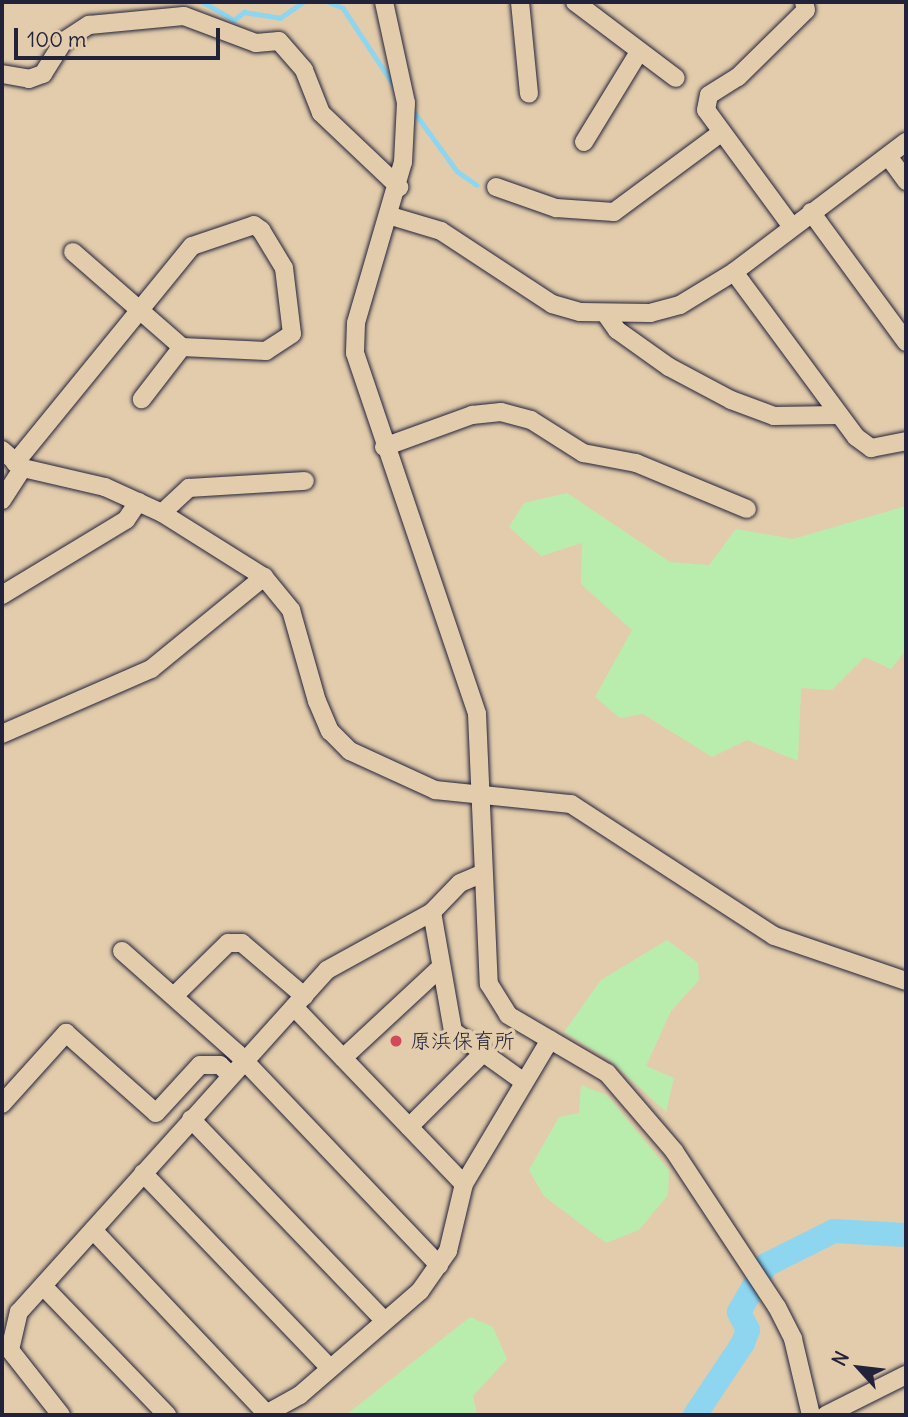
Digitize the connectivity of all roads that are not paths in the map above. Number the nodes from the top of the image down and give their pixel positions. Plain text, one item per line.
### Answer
1 (384, 2) edge
2 (520, 2) edge
3 (575, 2) edge
4 (804, 2) edge
5 (639, 52) junction
6 (2, 74) edge
7 (676, 78) dead end
8 (529, 94) dead end
9 (722, 132) junction
10 (584, 142) dead end
11 (906, 142) edge
12 (888, 156) junction
13 (906, 181) edge
14 (399, 187) junction
15 (496, 187) dead end
16 (811, 212) junction
17 (391, 216) junction
18 (792, 227) junction
19 (73, 252) dead end
20 (734, 272) junction
21 (140, 310) junction
22 (605, 313) junction
23 (906, 342) edge
24 (182, 347) junction
25 (142, 399) dead end
26 (838, 415) junction
27 (906, 441) edge
28 (384, 447) junction
29 (2, 450) edge
30 (19, 465) junction
31 (305, 481) dead end
32 (2, 500) edge
33 (138, 502) junction
34 (747, 509) dead end
35 (162, 513) junction
36 (264, 577) junction
37 (2, 595) edge
38 (2, 734) edge
39 (481, 795) junction
40 (483, 873) junction
41 (432, 912) junction
42 (122, 951) dead end
43 (441, 967) junction
44 (906, 981) edge
45 (174, 996) junction
46 (299, 1002) junction
47 (550, 1040) junction
48 (481, 1055) junction
49 (343, 1058) junction
50 (236, 1068) junction
51 (524, 1083) junction
52 (2, 1104) edge
53 (191, 1119) junction
54 (409, 1127) junction
55 (143, 1173) junction
56 (464, 1184) junction
57 (93, 1230) junction
58 (439, 1265) junction
59 (43, 1286) junction
60 (384, 1320) junction
61 (5, 1335) edge
62 (329, 1367) junction
63 (906, 1374) edge
64 (61, 1415) edge
65 (167, 1415) edge
66 (266, 1415) edge
67 (811, 1415) edge
68 (826, 1415) edge

1 - 14 street
2 - 8 street
3 - 5 street
4 - 9 street
5 - 7 street
5 - 10 street
6 - 14 street
9 - 15 street
9 - 18 street
11 - 12 street
12 - 13 street
12 - 16 street
14 - 17 street
16 - 18 street
16 - 23 street
17 - 22 street
17 - 28 street
18 - 20 street
19 - 21 street
20 - 22 street
20 - 26 street
21 - 24 street
21 - 24 street
21 - 30 street
22 - 26 street
24 - 25 street
26 - 27 street
28 - 34 street
28 - 39 street
29 - 30 street
30 - 32 street
30 - 33 street
31 - 35 street
33 - 35 street
33 - 37 street
35 - 36 street
36 - 38 street
36 - 39 street
39 - 40 street
39 - 44 street
40 - 41 street
40 - 47 street
41 - 43 street
41 - 46 street
42 - 45 street
43 - 48 street
43 - 49 street
45 - 46 street
45 - 50 street
46 - 49 street
46 - 50 street
47 - 51 street
47 - 67 street
48 - 51 street
48 - 54 street
49 - 54 street
50 - 52 street
50 - 53 street
50 - 58 street
51 - 56 street
53 - 55 street
53 - 60 street
54 - 56 street
55 - 57 street
55 - 62 street
56 - 58 street
57 - 59 street
57 - 66 street
58 - 60 street
59 - 61 street
59 - 65 street
60 - 62 street
61 - 64 street
62 - 66 street
63 - 68 street

